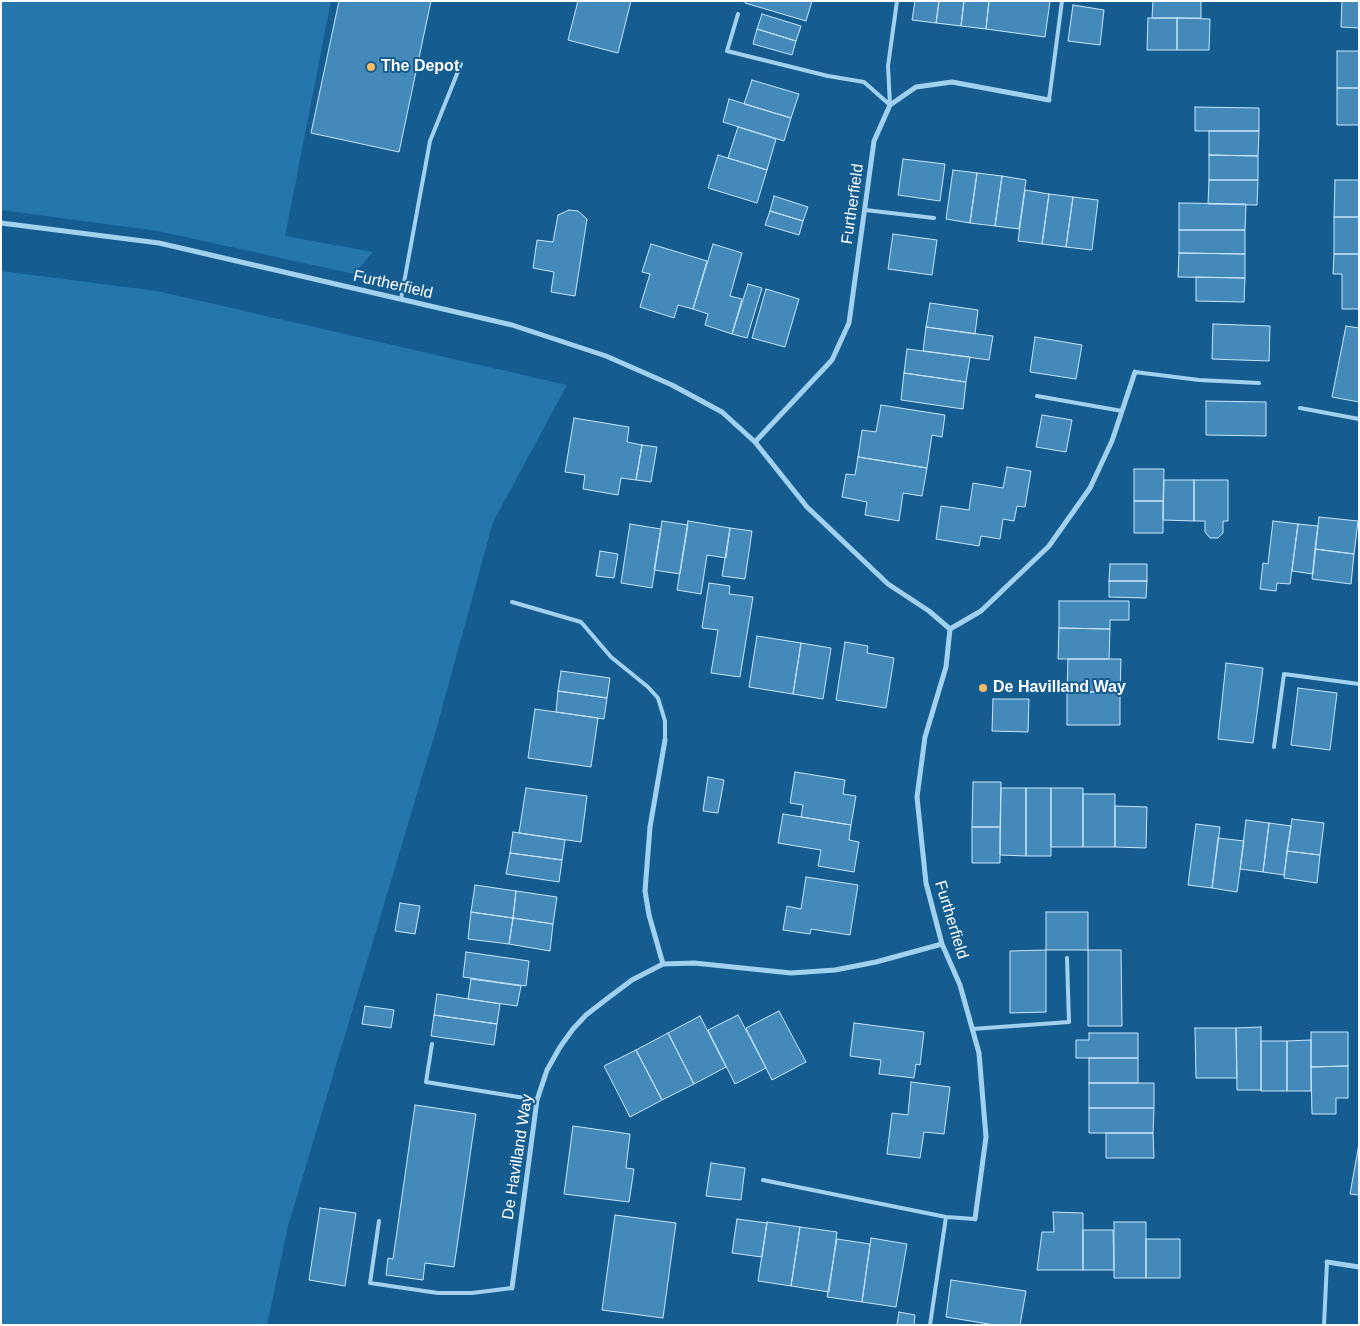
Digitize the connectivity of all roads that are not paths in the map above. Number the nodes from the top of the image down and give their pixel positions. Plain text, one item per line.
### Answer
1 (896, 1) edge
2 (1062, 1) edge
3 (738, 14) dead end
4 (461, 64) dead end
5 (1049, 100) joint
6 (890, 106) junction
7 (864, 210) junction
8 (934, 218) dead end
9 (1, 223) edge
10 (401, 299) junction
11 (1135, 372) joint
12 (1260, 383) dead end
13 (1036, 396) dead end
14 (1300, 408) dead end
15 (1122, 410) junction
16 (1359, 419) edge
17 (755, 442) junction
18 (512, 602) dead end
19 (950, 629) junction
20 (1359, 684) edge
21 (665, 740) joint
22 (1274, 747) dead end
23 (942, 944) junction
24 (1067, 958) dead end
25 (663, 964) junction
26 (972, 1029) junction
27 (432, 1044) dead end
28 (537, 1100) junction
29 (763, 1180) dead end
30 (946, 1217) junction
31 (976, 1218) joint
32 (379, 1221) dead end
33 (1326, 1262) joint
34 (1359, 1267) edge
35 (512, 1288) joint
36 (930, 1325) edge
37 (1324, 1325) edge

1 - 6 lane
2 - 5 lane
3 - 6 lane
4 - 10 lane
5 - 6 street, Furtherfield
6 - 7 street, Furtherfield
7 - 8 lane
7 - 17 street, Furtherfield
9 - 10 street, Furtherfield
10 - 17 street, Furtherfield
11 - 12 lane
11 - 15 street
13 - 15 lane
14 - 16 lane
15 - 19 street
17 - 19 street, Furtherfield
18 - 21 lane
19 - 23 street, Furtherfield
20 - 22 lane
21 - 25 street
23 - 25 street, De Havilland Way
23 - 26 street, Furtherfield
24 - 26 lane
25 - 28 street, De Havilland Way
26 - 31 street, Furtherfield
27 - 28 lane
28 - 35 street, De Havilland Way
29 - 30 lane
30 - 31 lane
30 - 36 lane
32 - 35 lane
33 - 34 street
33 - 37 lane

